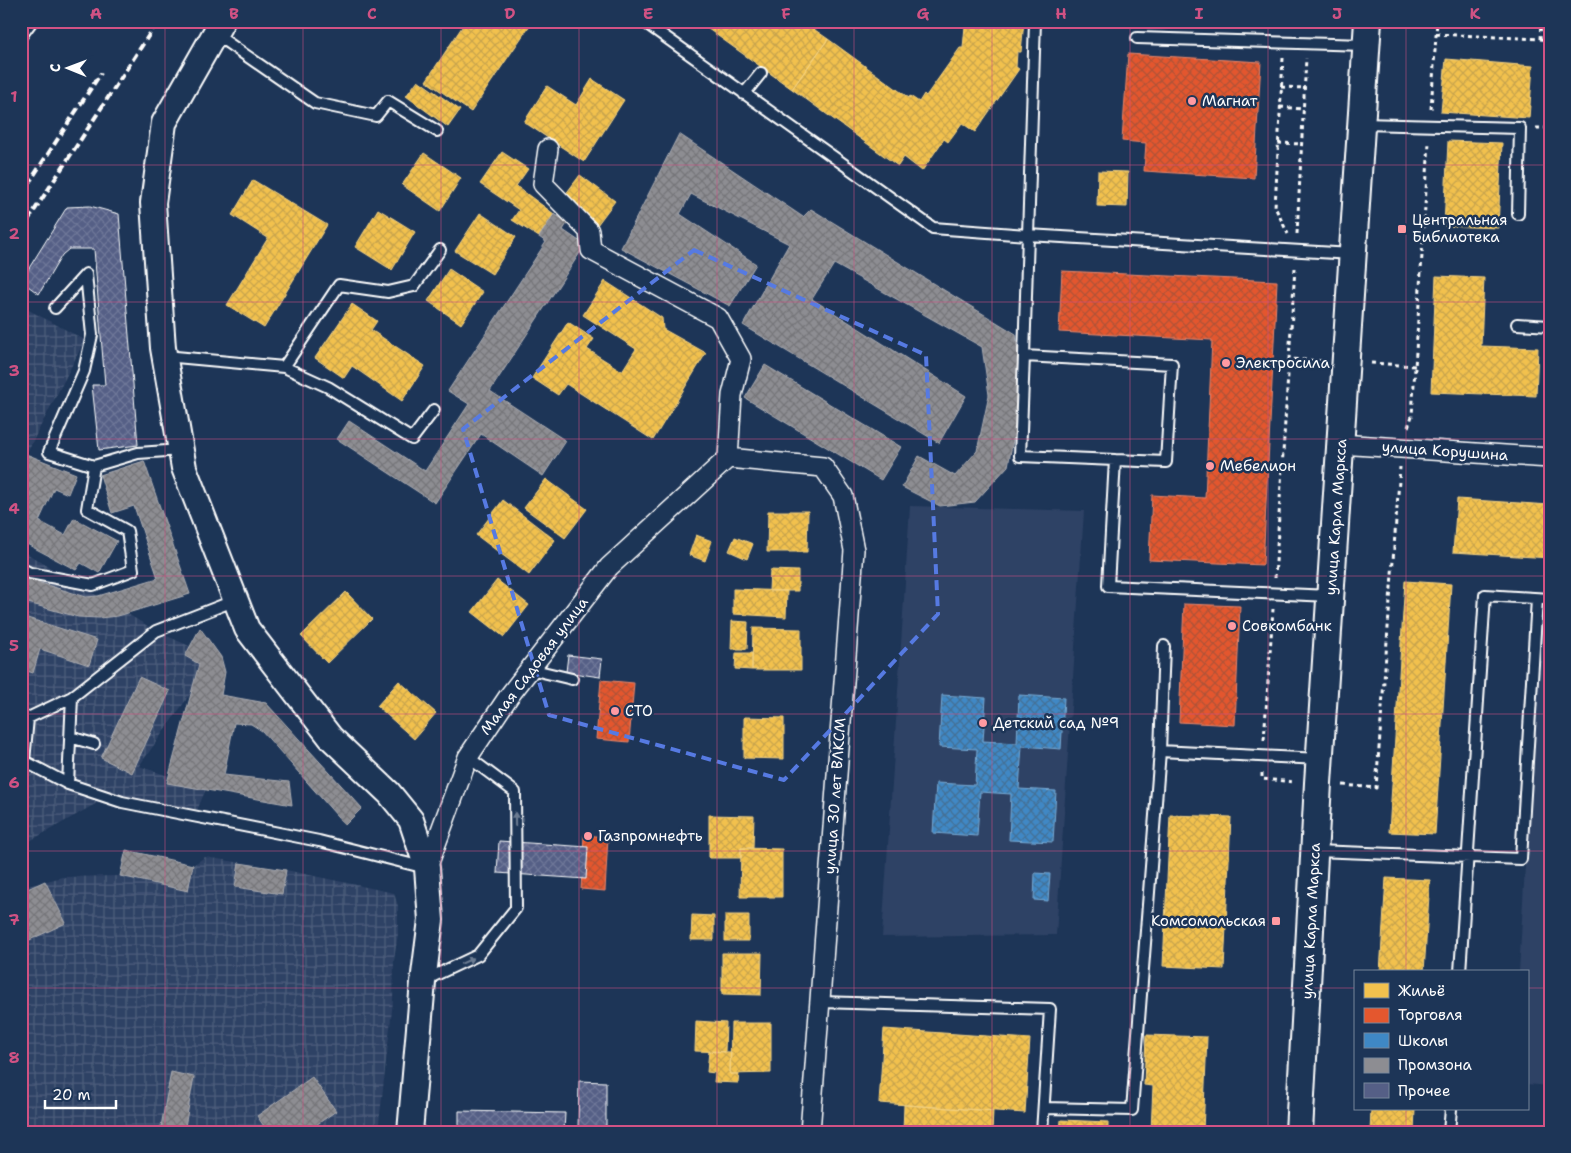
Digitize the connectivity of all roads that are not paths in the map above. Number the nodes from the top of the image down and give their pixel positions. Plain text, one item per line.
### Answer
1 (32, 21) edge
2 (643, 21) edge
3 (1035, 21) edge
4 (218, 27) edge
5 (1367, 33) edge
6 (21, 36) edge
7 (1137, 38) dead end
8 (761, 73) dead end
9 (744, 94) junction
10 (1361, 124) junction
11 (437, 132) dead end
12 (548, 149) dead end
13 (1518, 214) dead end
14 (1028, 235) junction
15 (440, 250) dead end
16 (1352, 254) junction
17 (55, 308) dead end
18 (1516, 324) dead end
19 (1550, 326) edge
20 (165, 356) junction
21 (1024, 356) junction
22 (284, 367) junction
23 (434, 410) dead end
24 (1340, 444) junction
25 (181, 450) junction
26 (728, 458) junction
27 (1550, 458) edge
28 (1115, 460) junction
29 (94, 466) junction
30 (21, 568) edge
31 (1330, 596) junction
32 (1537, 599) junction
33 (1550, 599) edge
34 (236, 600) junction
35 (1164, 646) dead end
36 (530, 669) junction
37 (572, 679) dead end
38 (72, 697) junction
39 (25, 717) edge
40 (70, 737) junction
41 (94, 744) dead end
42 (1160, 751) junction
43 (468, 757) junction
44 (1320, 759) junction
45 (23, 761) edge
46 (68, 784) junction
47 (1315, 851) junction
48 (1467, 858) junction
49 (426, 868) junction
50 (1460, 970) edge
51 (422, 982) junction
52 (821, 1002) junction
53 (1044, 1108) junction
54 (1451, 1110) edge
55 (410, 1132) edge
56 (810, 1132) edge
57 (1042, 1132) edge
58 (1299, 1132) edge
59 (1449, 1132) edge

1 - 6 lane
2 - 9 lane
3 - 14 lane
4 - 11 lane
4 - 20 street
5 - 7 lane
5 - 10 main road, улица Карла Маркса
8 - 9 lane
9 - 14 lane
10 - 13 lane
10 - 16 main road, улица Карла Маркса
12 - 26 street
14 - 16 lane
14 - 21 lane
15 - 22 lane
16 - 24 main road, улица Карла Маркса
17 - 29 lane
18 - 19 lane
20 - 22 lane
20 - 25 street
21 - 28 lane
21 - 28 lane
22 - 23 lane
24 - 27 street, улица Корушина
24 - 31 main road, улица Карла Маркса
25 - 29 lane
25 - 34 street
26 - 36 street, Малая Садовая улица
26 - 52 street, улица 30 лет ВЛКСМ
28 - 31 lane
29 - 30 lane
31 - 44 main road, улица Карла Маркса
32 - 33 lane
32 - 48 lane
32 - 48 lane
34 - 38 lane
34 - 49 street
35 - 42 lane
36 - 37 lane
36 - 43 street, Малая Садовая улица
38 - 39 lane
38 - 40 lane
39 - 45 lane
40 - 41 lane
40 - 46 lane
42 - 44 lane
42 - 53 lane
43 - 49 street, Малая Садовая улица
51 -> 43 lane
44 - 47 main road, улица Карла Маркса
45 - 46 lane
46 - 49 lane
47 - 48 lane
47 - 58 main road, улица Карла Маркса
48 - 50 lane
49 - 51 street, Малая Садовая улица
51 - 55 street, Малая Садовая улица
52 - 53 lane
52 - 56 street, улица 30 лет ВЛКСМ
53 - 57 lane
54 - 59 lane

